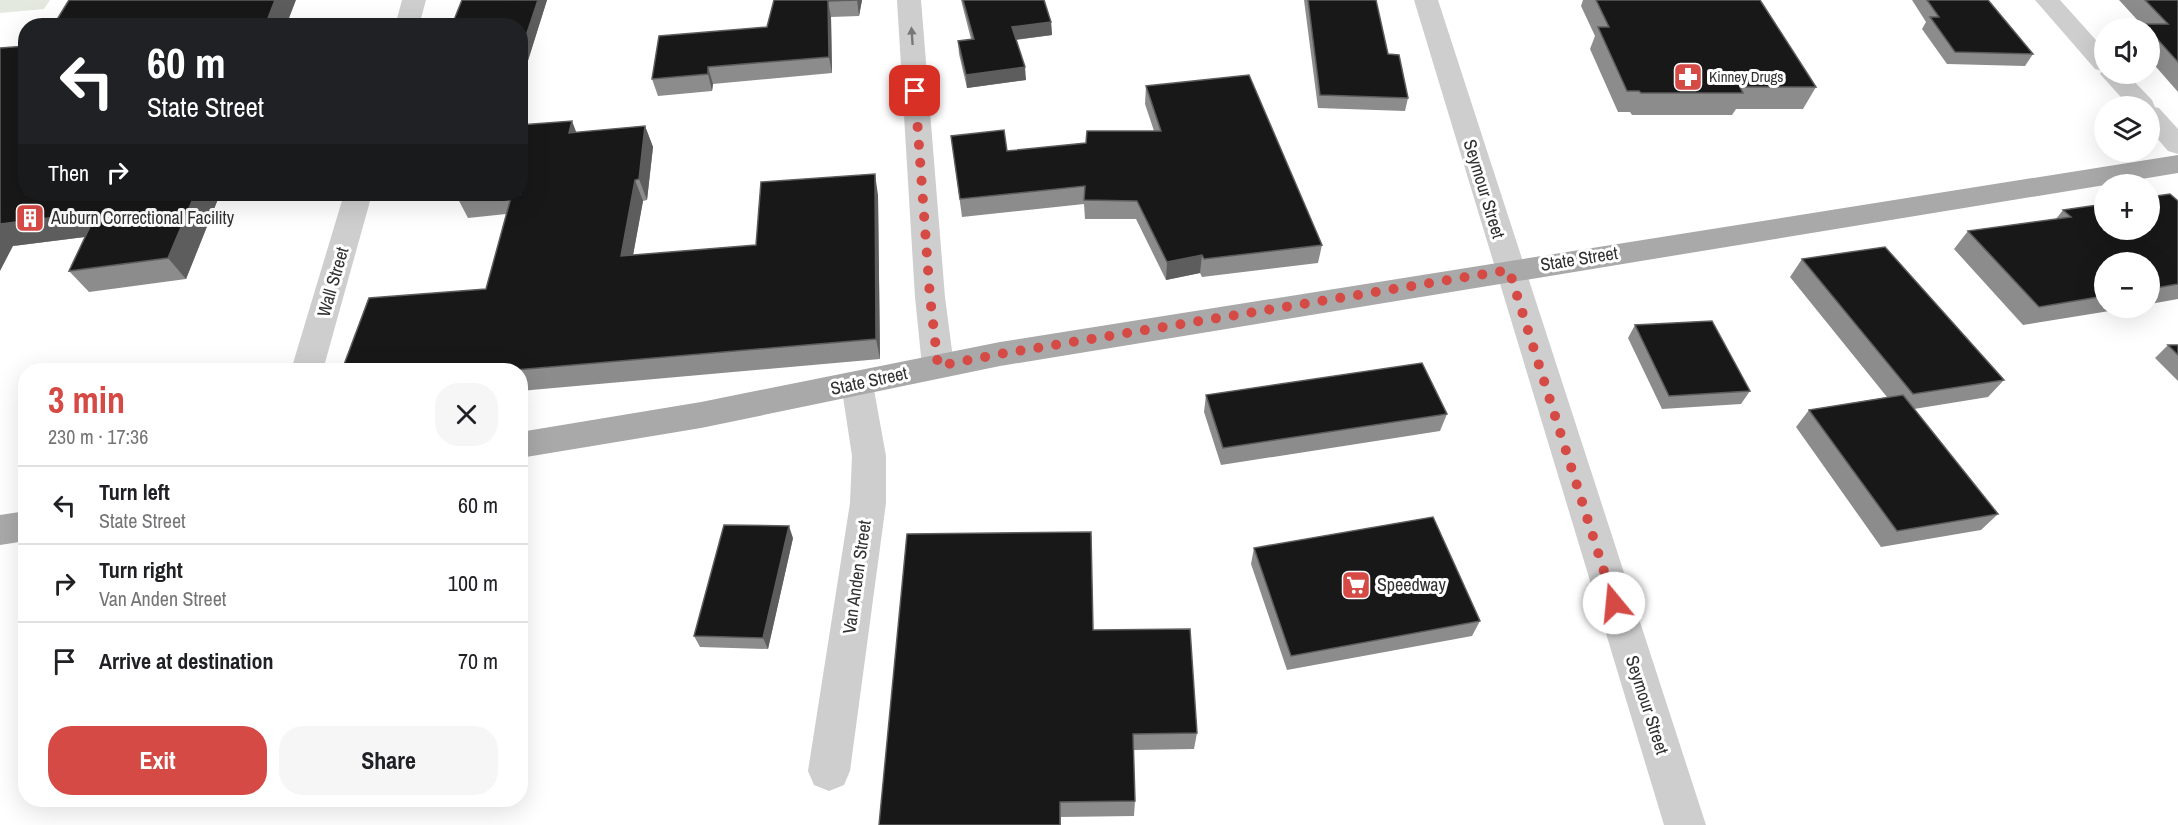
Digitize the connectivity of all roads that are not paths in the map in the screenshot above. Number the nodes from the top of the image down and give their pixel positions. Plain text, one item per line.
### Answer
1 (414, 0) edge
2 (909, 0) edge
3 (1426, 0) edge
4 (2047, 0) edge
5 (409, 18) edge
6 (2094, 53) edge
7 (2122, 84) edge
8 (2134, 96) edge
9 (2160, 125) edge
10 (2178, 145) edge
11 (2178, 164) edge
12 (356, 201) edge
13 (1509, 270) junction
14 (309, 363) edge
15 (938, 366) junction
16 (857, 384) junction
17 (528, 444) edge
18 (18, 527) edge
19 (0, 530) edge
20 (829, 771) dead end
21 (1685, 825) edge

1 - 5 street
15 -> 2 street
3 - 13 street, Seymour Street
4 - 6 street
7 - 8 street
9 - 10 street
11 - 13 main road, State Street
12 - 14 street, Wall Street
13 - 15 main road, State Street
13 - 21 street, Seymour Street
15 - 16 main road, State Street
16 - 17 main road, State Street
16 - 20 street, Van Anden Street
18 - 19 main road

